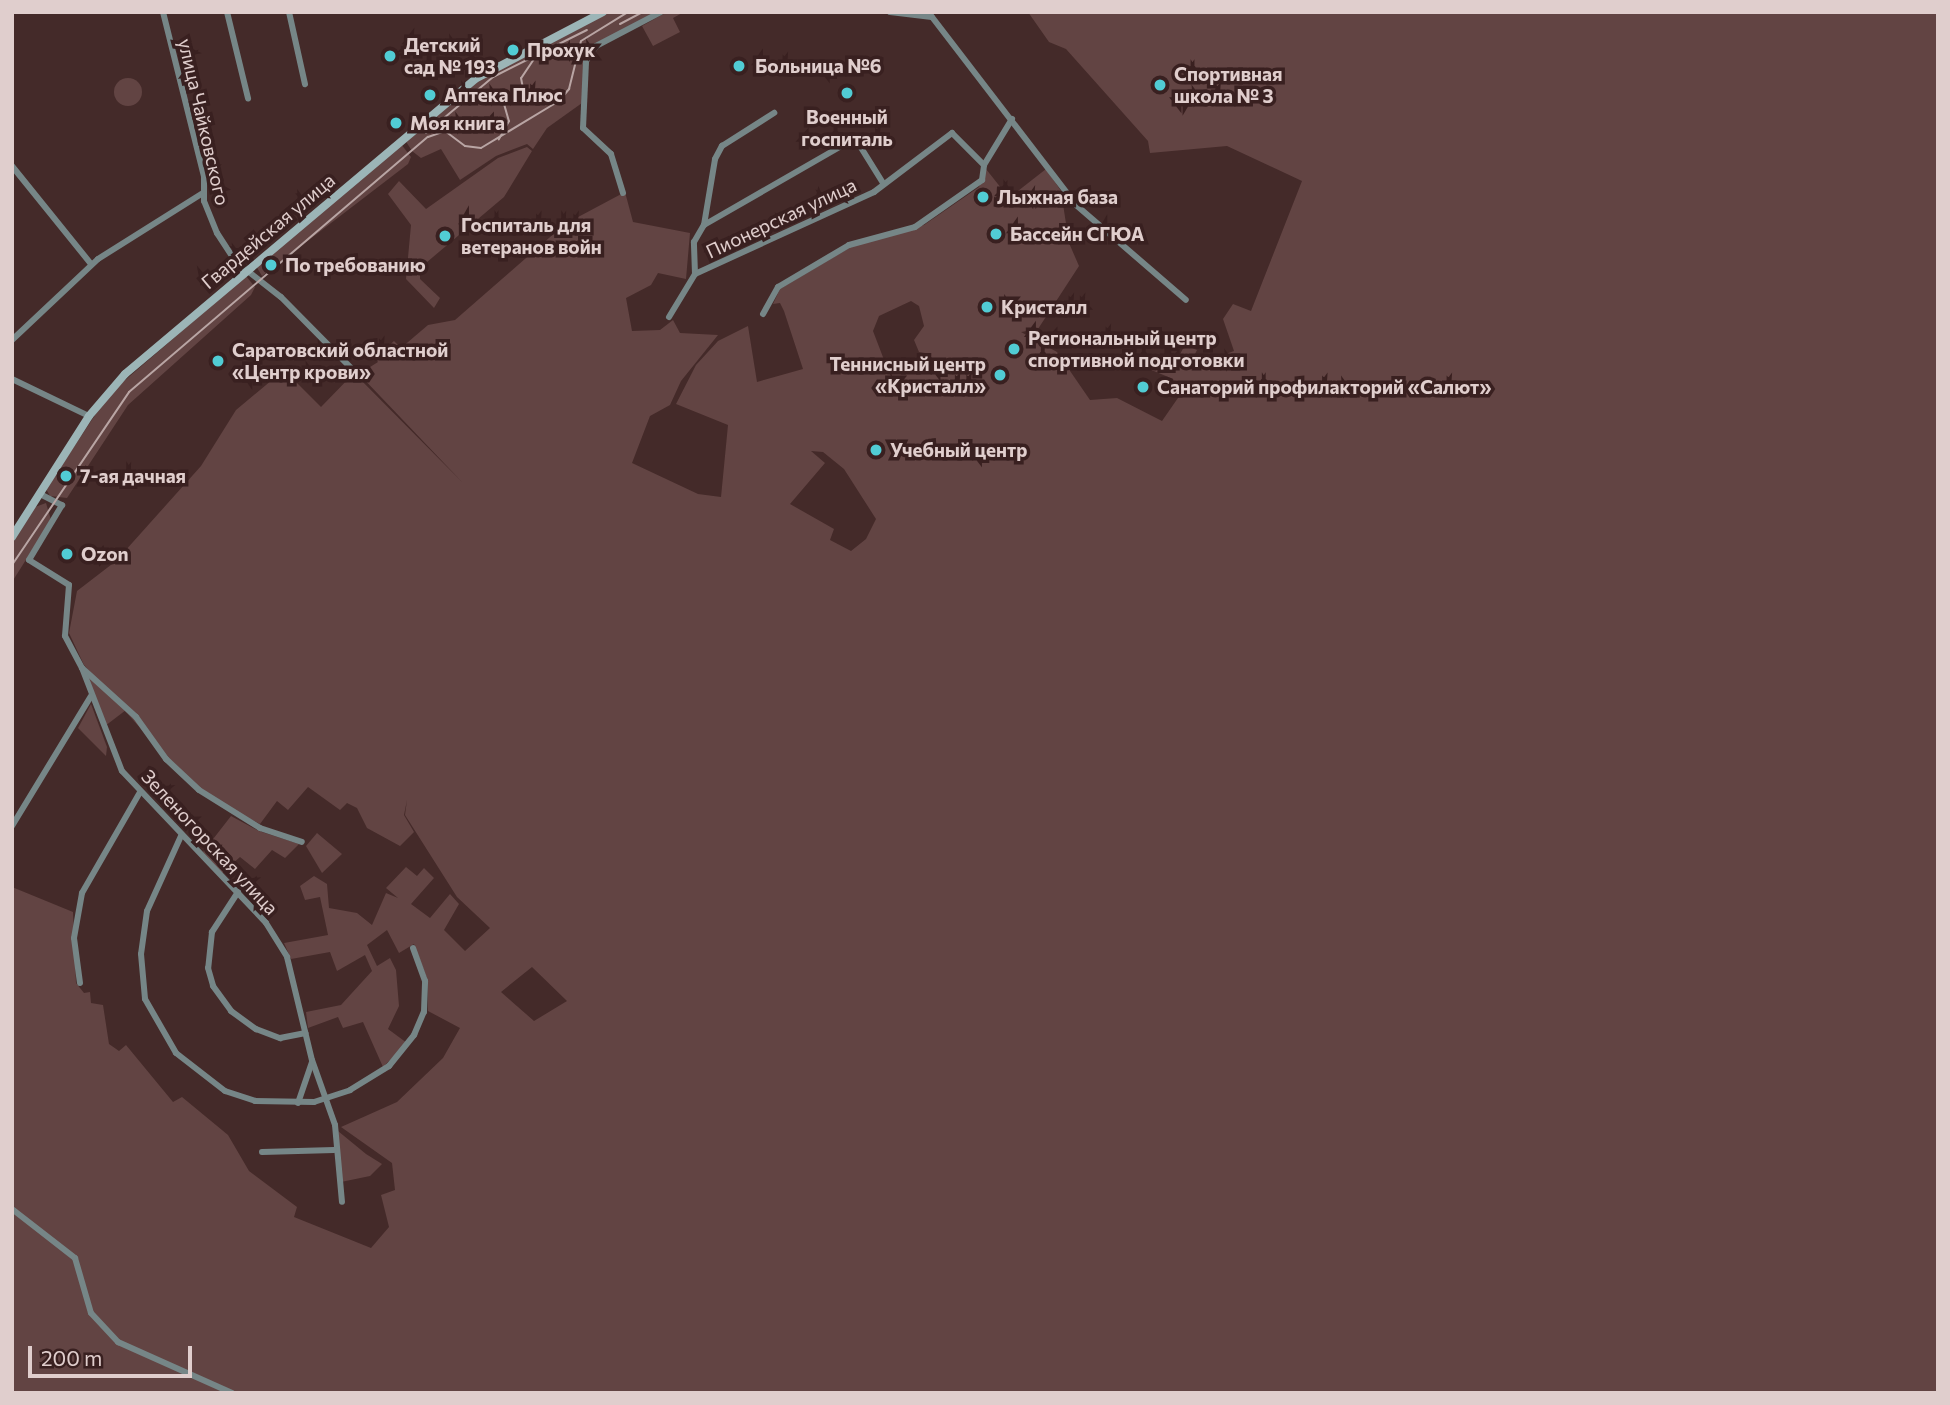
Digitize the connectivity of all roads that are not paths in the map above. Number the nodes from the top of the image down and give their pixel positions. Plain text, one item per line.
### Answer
1 (163, 12) edge
2 (227, 12) edge
3 (289, 12) edge
4 (603, 12) edge
5 (661, 12) edge
6 (890, 12) edge
7 (305, 84) dead end
8 (248, 98) dead end
9 (774, 113) dead end
10 (1012, 119) junction
11 (984, 165) junction
12 (12, 166) edge
13 (883, 183) junction
14 (203, 193) junction
15 (623, 193) dead end
16 (704, 225) junction
17 (91, 264) junction
18 (246, 269) junction
19 (695, 274) junction
20 (1186, 300) dead end
21 (763, 314) dead end
22 (668, 317) dead end
23 (12, 340) edge
24 (356, 373) dead end
25 (12, 379) edge
26 (89, 416) junction
27 (40, 494) junction
28 (12, 537) edge
29 (82, 668) junction
30 (91, 696) junction
31 (140, 792) junction
32 (12, 826) edge
33 (181, 836) junction
34 (302, 842) dead end
35 (238, 892) junction
36 (413, 948) dead end
37 (80, 982) dead end
38 (306, 1033) junction
39 (312, 1060) junction
40 (328, 1098) junction
41 (298, 1103) junction
42 (334, 1150) junction
43 (262, 1152) dead end
44 (342, 1202) dead end
45 (12, 1209) edge
46 (232, 1393) edge

1 - 14 street, улица Чайковского
2 - 8 street
3 - 7 street
4 - 18 street, Гвардейская улица
5 - 15 street
6 - 10 street
9 - 16 street
10 - 11 street
10 - 20 street
11 - 13 street, Пионерская улица
11 - 21 street
12 - 17 street
13 - 16 street
13 - 19 street, Пионерская улица
14 - 17 street
14 - 18 street, улица Чайковского
16 - 19 street
17 - 23 street
18 - 24 street, улица Чайковского
18 - 26 street, Гвардейская улица
19 - 22 street, Пионерская улица
25 - 26 street
26 - 27 street, Гвардейская улица
27 - 28 street, Гвардейская улица
27 - 29 street
29 - 30 street, Зеленогорская улица
29 - 34 street
30 - 31 street, Зеленогорская улица
30 - 32 street
31 - 33 street, Зеленогорская улица
31 - 37 street
33 - 35 street, Зеленогорская улица
33 - 41 street
35 - 38 street, Зеленогорская улица
35 - 38 street
36 - 40 street
38 - 39 street, Зеленогорская улица
39 - 40 street, Зеленогорская улица
39 - 41 street
40 - 41 street
40 - 42 street, Зеленогорская улица
42 - 43 street
42 - 44 street, Зеленогорская улица
45 - 46 street

